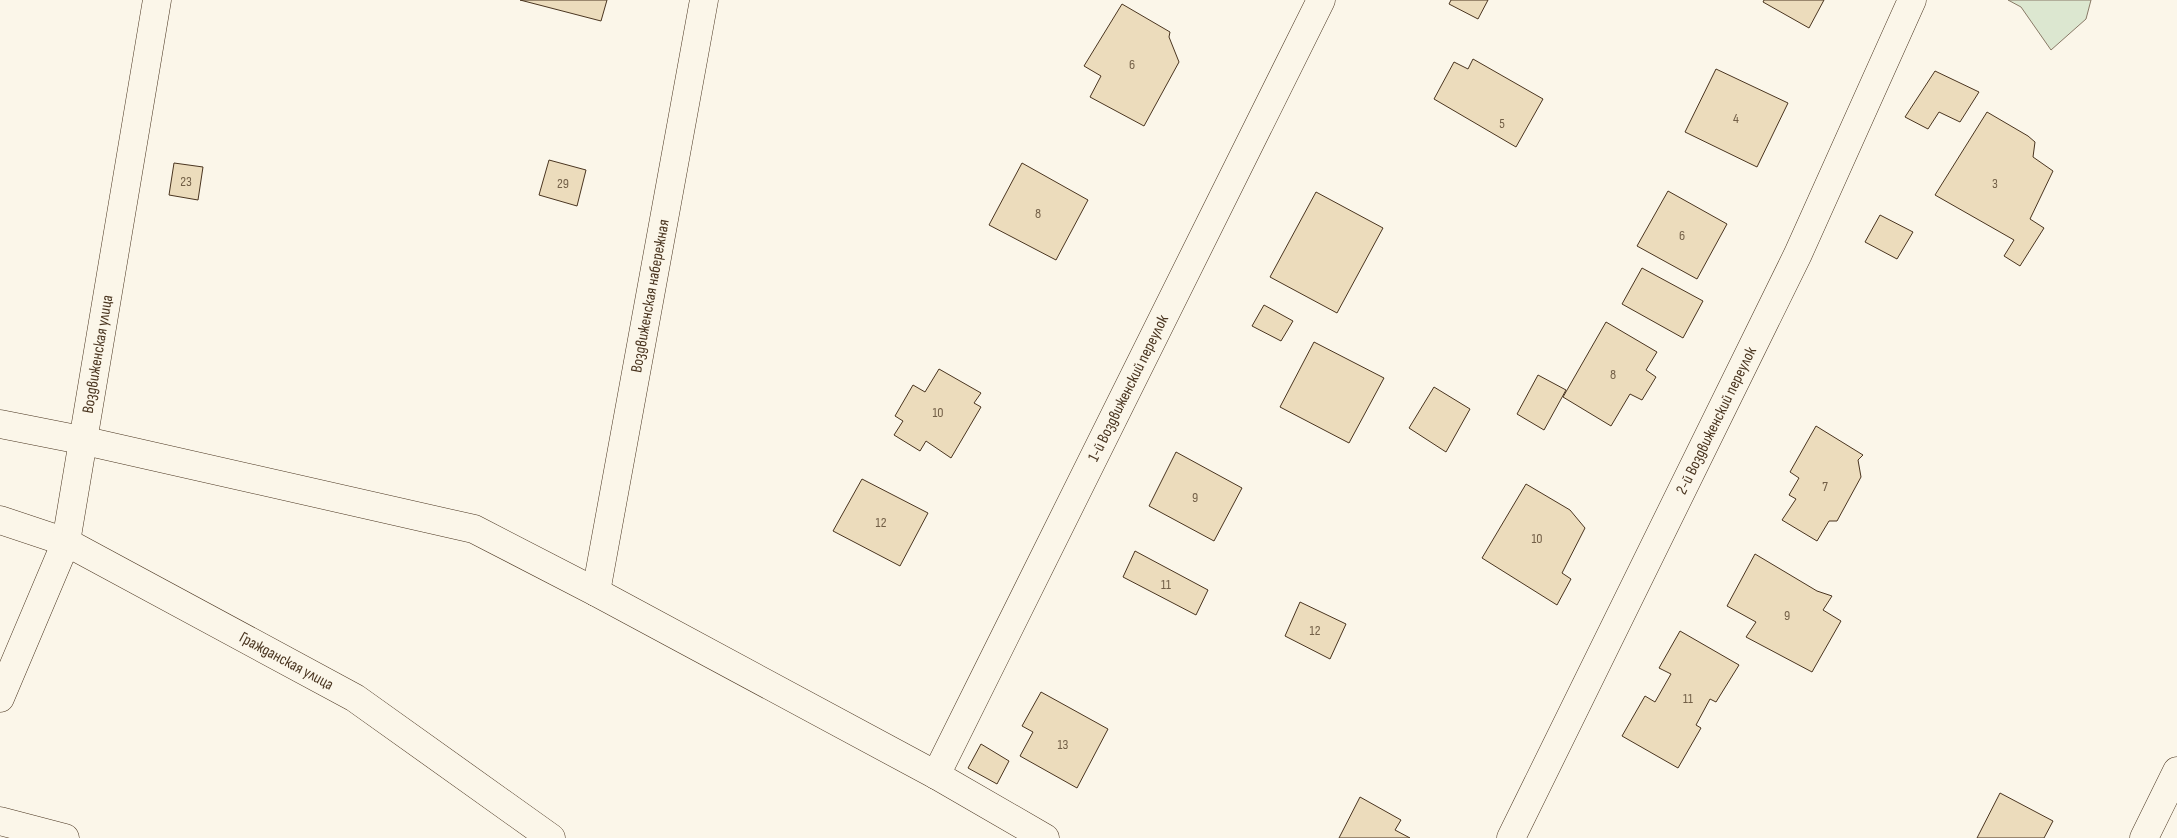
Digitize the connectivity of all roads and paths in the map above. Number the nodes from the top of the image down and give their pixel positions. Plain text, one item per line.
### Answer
1 (158, 0) edge
2 (704, 0) edge
3 (1321, 0) edge
4 (1912, 0) edge
5 (0, 424) edge
6 (82, 440) junction
7 (0, 520) edge
8 (66, 542) junction
9 (596, 592) junction
10 (0, 698) edge
11 (2177, 771) edge
12 (936, 775) junction
13 (0, 821) edge
14 (65, 838) edge
15 (551, 838) edge
16 (1045, 838) edge
17 (1511, 838) edge
18 (2144, 838) edge

1 - 6 street, Воздвиженская улица
2 - 9 street, Воздвиженская набережная
3 - 12 street, 1-й Воздвиженский переулок
4 - 17 street, 2-й Воздвиженский переулок
5 - 6 street
6 - 8 street, Воздвиженская улица
6 - 9 street
7 - 8 street, Гражданская улица
8 - 10 street, Воздвиженская улица
8 - 15 street, Гражданская улица
9 - 12 street
11 - 18 street
12 - 16 street
13 - 14 street

